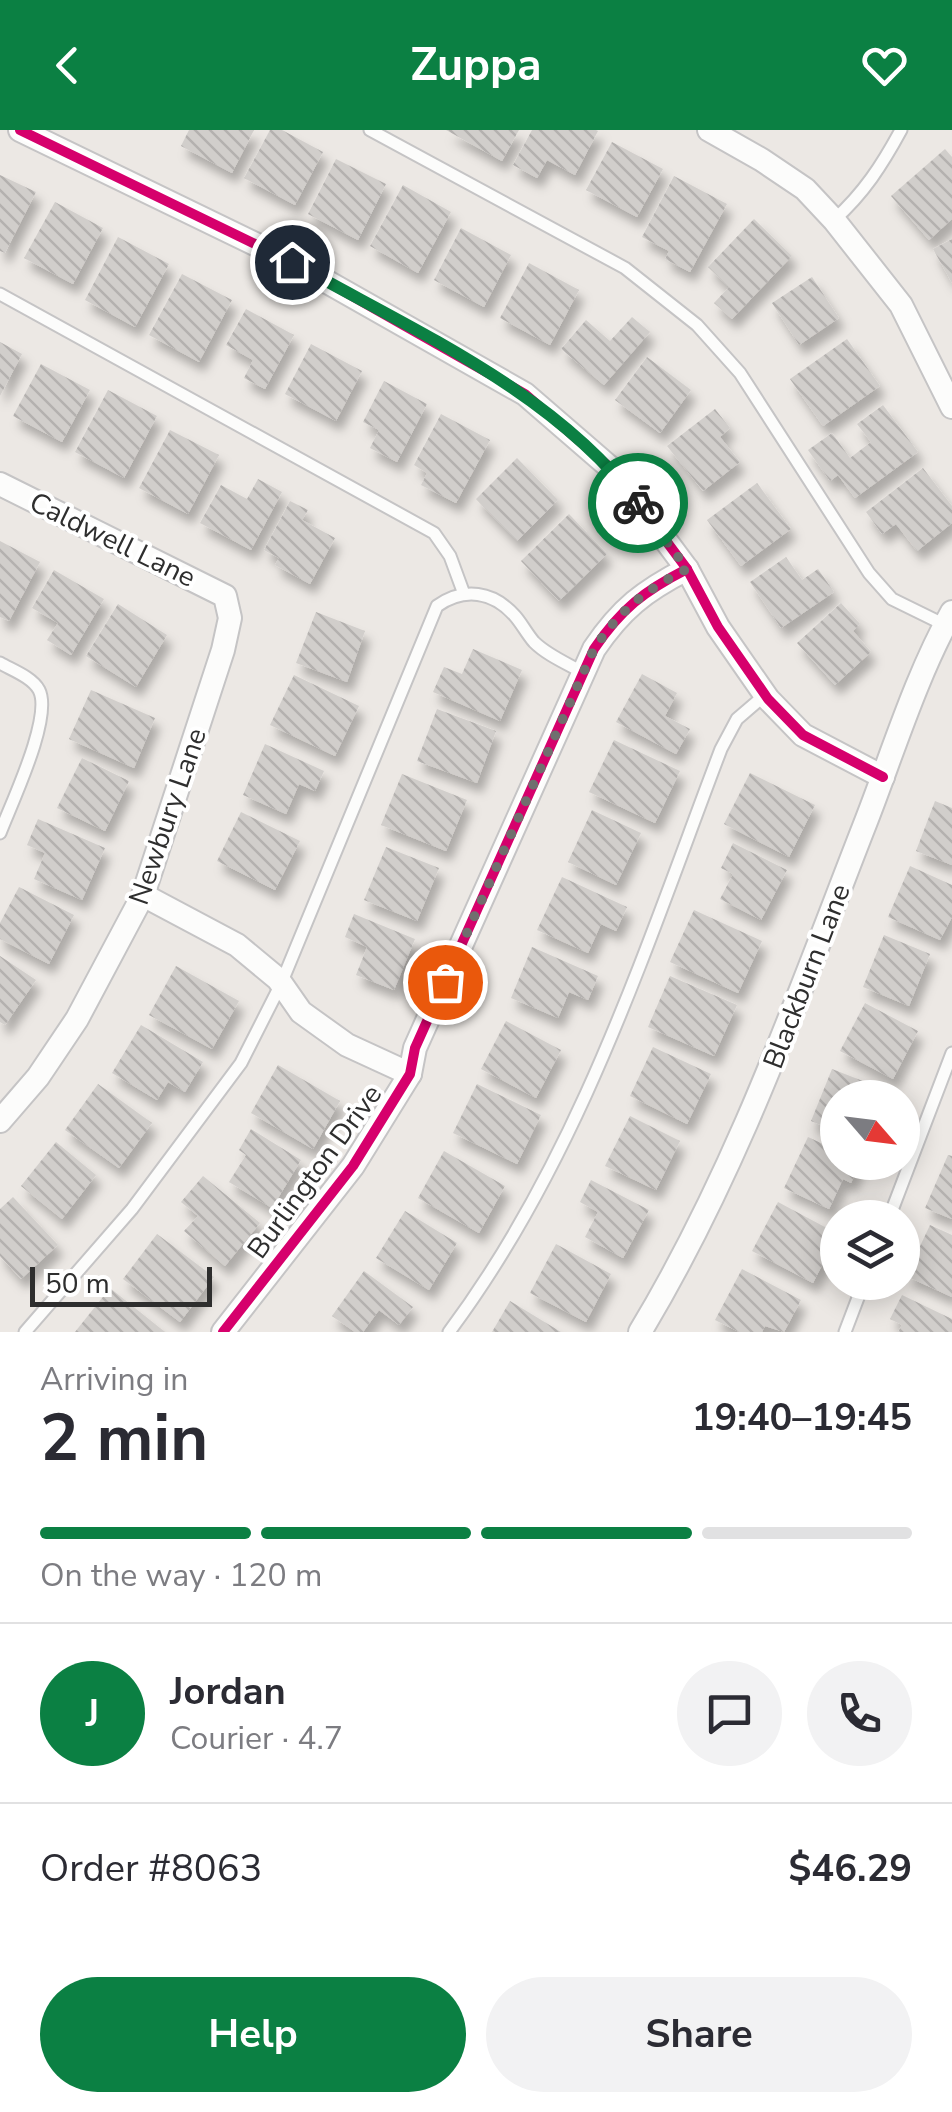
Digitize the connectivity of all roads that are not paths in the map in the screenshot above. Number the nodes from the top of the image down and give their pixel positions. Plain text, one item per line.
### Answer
1 (20, 130) edge
2 (370, 130) edge
3 (901, 130) edge
4 (713, 131) edge
5 (834, 220) junction
6 (0, 294) edge
7 (952, 406) edge
8 (0, 484) edge
9 (687, 569) junction
10 (464, 594) junction
11 (225, 596) joint
12 (948, 618) edge
13 (0, 663) edge
14 (582, 672) junction
15 (765, 696) junction
16 (884, 776) junction
17 (0, 834) edge
18 (144, 895) junction
19 (281, 984) junction
20 (952, 1053) edge
21 (410, 1074) junction
22 (0, 1122) edge
23 (896, 1200) edge
24 (857, 1300) edge
25 (25, 1332) edge
26 (222, 1332) edge
27 (450, 1332) edge
28 (640, 1332) edge
29 (845, 1332) edge

1 - 9 street
2 - 12 lane
3 - 5 lane
4 - 5 street
5 - 7 street
6 - 10 lane
8 - 11 street, Caldwell Lane
9 - 14 street, Burlington Drive
9 - 15 street
10 - 14 lane
10 - 19 lane
11 - 18 street, Newbury Lane
12 - 16 street, Blackburn Lane
13 - 17 lane
14 - 21 street, Burlington Drive
15 - 16 street
15 - 27 lane
16 - 28 street, Blackburn Lane
18 - 19 street
18 - 22 street, Newbury Lane
19 - 21 street
19 - 25 lane
20 - 23 lane
21 - 26 street, Burlington Drive
24 - 29 lane

